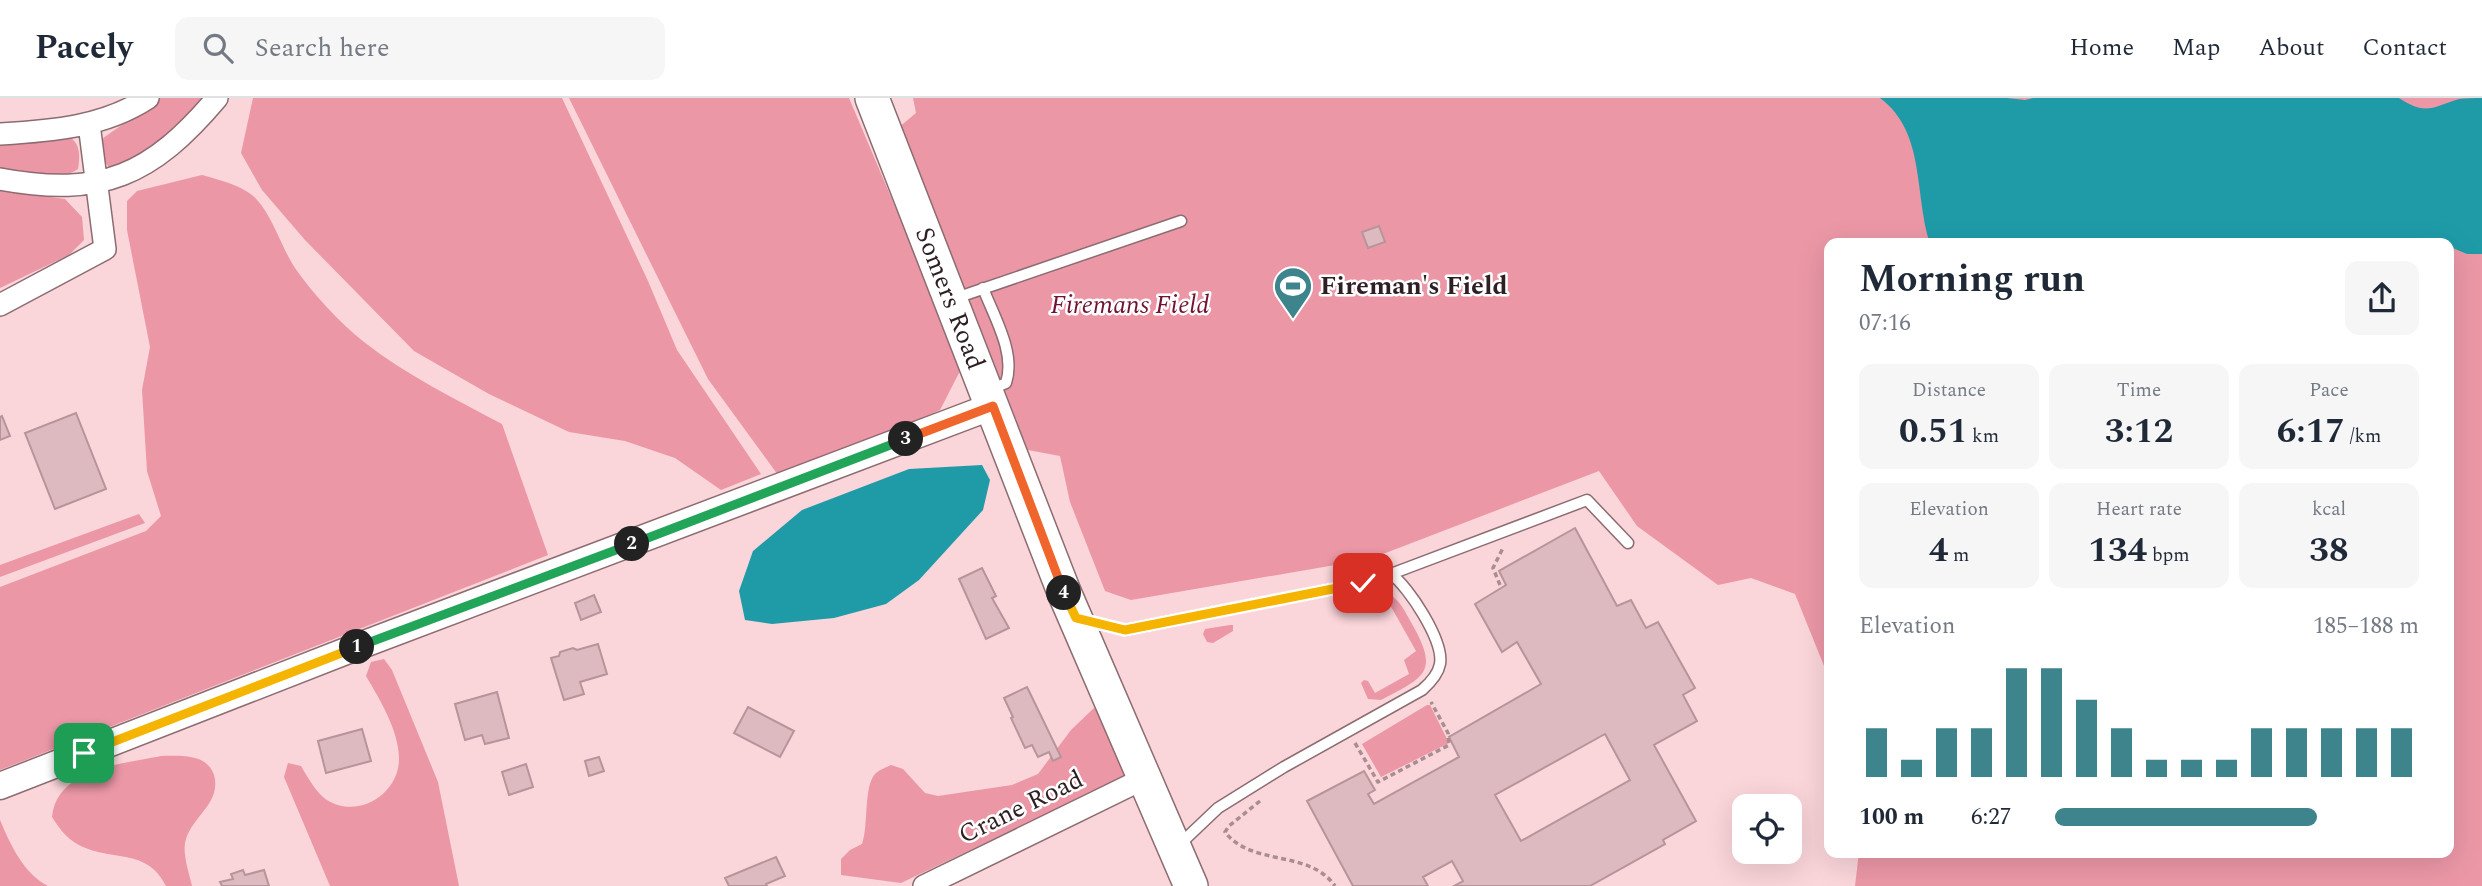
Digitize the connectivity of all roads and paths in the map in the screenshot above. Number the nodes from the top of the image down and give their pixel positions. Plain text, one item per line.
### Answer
1 (148, 98) edge
2 (217, 98) edge
3 (872, 98) edge
4 (89, 124) junction
5 (0, 134) edge
6 (0, 179) edge
7 (96, 182) junction
8 (1181, 221) dead end
9 (983, 289) junction
10 (951, 300) junction
11 (0, 305) edge
12 (990, 399) junction
13 (1628, 543) dead end
14 (1504, 547) dead end
15 (1391, 574) junction
16 (1500, 585) dead end
17 (1076, 618) junction
18 (1430, 700) dead end
19 (1355, 743) dead end
20 (1143, 779) junction
21 (0, 786) edge
22 (1175, 850) junction
23 (924, 886) edge
24 (1191, 886) edge

1 - 4 street
2 - 7 street
3 - 10 main road, Somers Road
4 - 5 street
4 - 7 street
6 - 7 street
7 - 11 street
8 - 9 lane
9 - 10 lane
9 - 12 lane
10 - 12 main road, Somers Road
12 - 17 main road, Somers Road
12 - 21 street
13 - 15 lane
14 - 16 path
15 - 17 lane
15 - 22 lane
17 - 20 main road, Somers Road
18 - 19 path
20 - 22 main road, Somers Road
20 - 23 street, Crane Road
22 - 24 main road, Somers Road

